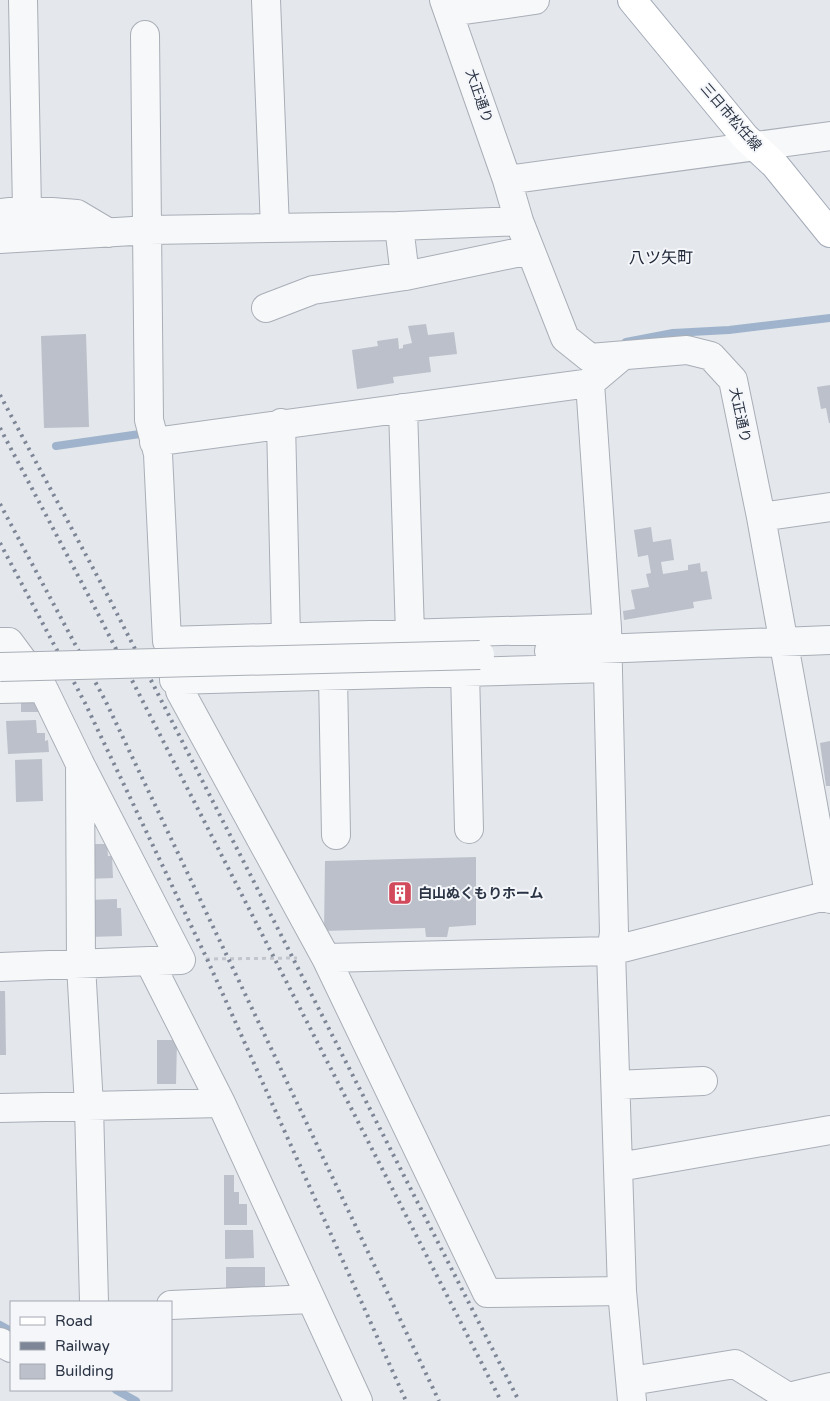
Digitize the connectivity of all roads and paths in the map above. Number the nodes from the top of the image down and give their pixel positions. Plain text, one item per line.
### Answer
1 (23, 0) edge
2 (266, 0) edge
3 (535, 0) edge
4 (632, 0) edge
5 (447, 6) edge
6 (145, 35) dead end
7 (830, 136) edge
8 (755, 146) junction
9 (507, 180) junction
10 (27, 210) junction
11 (0, 213) edge
12 (518, 221) junction
13 (399, 226) junction
14 (275, 228) junction
15 (149, 230) junction
16 (109, 233) junction
17 (830, 233) edge
18 (0, 239) edge
19 (530, 250) junction
20 (405, 276) junction
21 (266, 308) dead end
22 (622, 356) junction
23 (590, 383) junction
24 (403, 408) junction
25 (281, 423) junction
26 (153, 436) junction
27 (830, 507) edge
28 (761, 517) junction
29 (410, 634) junction
30 (358, 635) junction
31 (286, 637) junction
32 (830, 640) edge
33 (174, 641) junction
34 (0, 642) edge
35 (784, 642) junction
36 (607, 648) junction
37 (472, 664) junction
38 (0, 667) edge
39 (346, 676) junction
40 (43, 688) junction
41 (0, 689) edge
42 (180, 691) dead end
43 (80, 764) junction
44 (469, 829) dead end
45 (336, 835) dead end
46 (830, 897) edge
47 (610, 951) junction
48 (326, 958) junction
49 (181, 960) junction
50 (149, 961) junction
51 (81, 964) junction
52 (0, 967) edge
53 (703, 1081) dead end
54 (616, 1085) junction
55 (221, 1103) junction
56 (89, 1106) junction
57 (0, 1108) edge
58 (830, 1130) edge
59 (619, 1167) junction
60 (622, 1291) junction
61 (311, 1300) junction
62 (94, 1301) edge
63 (172, 1305) edge
64 (830, 1387) edge
65 (632, 1391) edge
66 (358, 1401) edge

1 - 10 street
2 - 14 street
3 - 5 street
4 - 8 main road, 三日市松任線
5 - 9 street, 大正通り
6 - 15 street
7 - 8 street
8 - 9 street
8 - 17 main road, 三日市松任線
9 - 12 street, 大正通り
10 - 11 street
10 - 16 street
12 - 13 street
12 - 19 street, 大正通り
13 - 14 street
13 - 20 street
14 - 15 street
15 - 16 street
15 - 26 street
16 - 18 street
19 - 20 street
19 - 22 street, 大正通り
20 - 21 street
22 - 23 street
22 - 28 street, 大正通り
23 - 24 street
23 - 36 street
24 - 25 street
24 - 29 street
25 - 26 street
25 - 31 street
26 - 33 street
27 - 28 street
28 - 35 street, 大正通り
29 - 30 street
29 - 36 street
30 - 31 street
30 - 39 street
31 - 33 street
32 - 35 street
33 - 39 street
34 - 40 street
35 - 36 street
35 - 46 street, 大正通り
36 - 37 street
36 - 47 street
37 - 38 street, bridge
37 - 39 street
37 - 44 street
39 - 45 street
40 - 41 street
40 - 43 street
42 - 48 street
43 - 49 street
43 - 51 street
46 - 47 street
47 - 48 street
47 - 54 street
48 - 49 path
48 - 60 street
49 - 50 street
50 - 51 street
50 - 55 street
51 - 52 street
51 - 56 street
53 - 54 street
54 - 59 street
55 - 56 street
55 - 61 street
56 - 57 street
56 - 62 street
58 - 59 street
59 - 60 street
60 - 65 street
61 - 63 street
61 - 66 street
64 - 65 street

